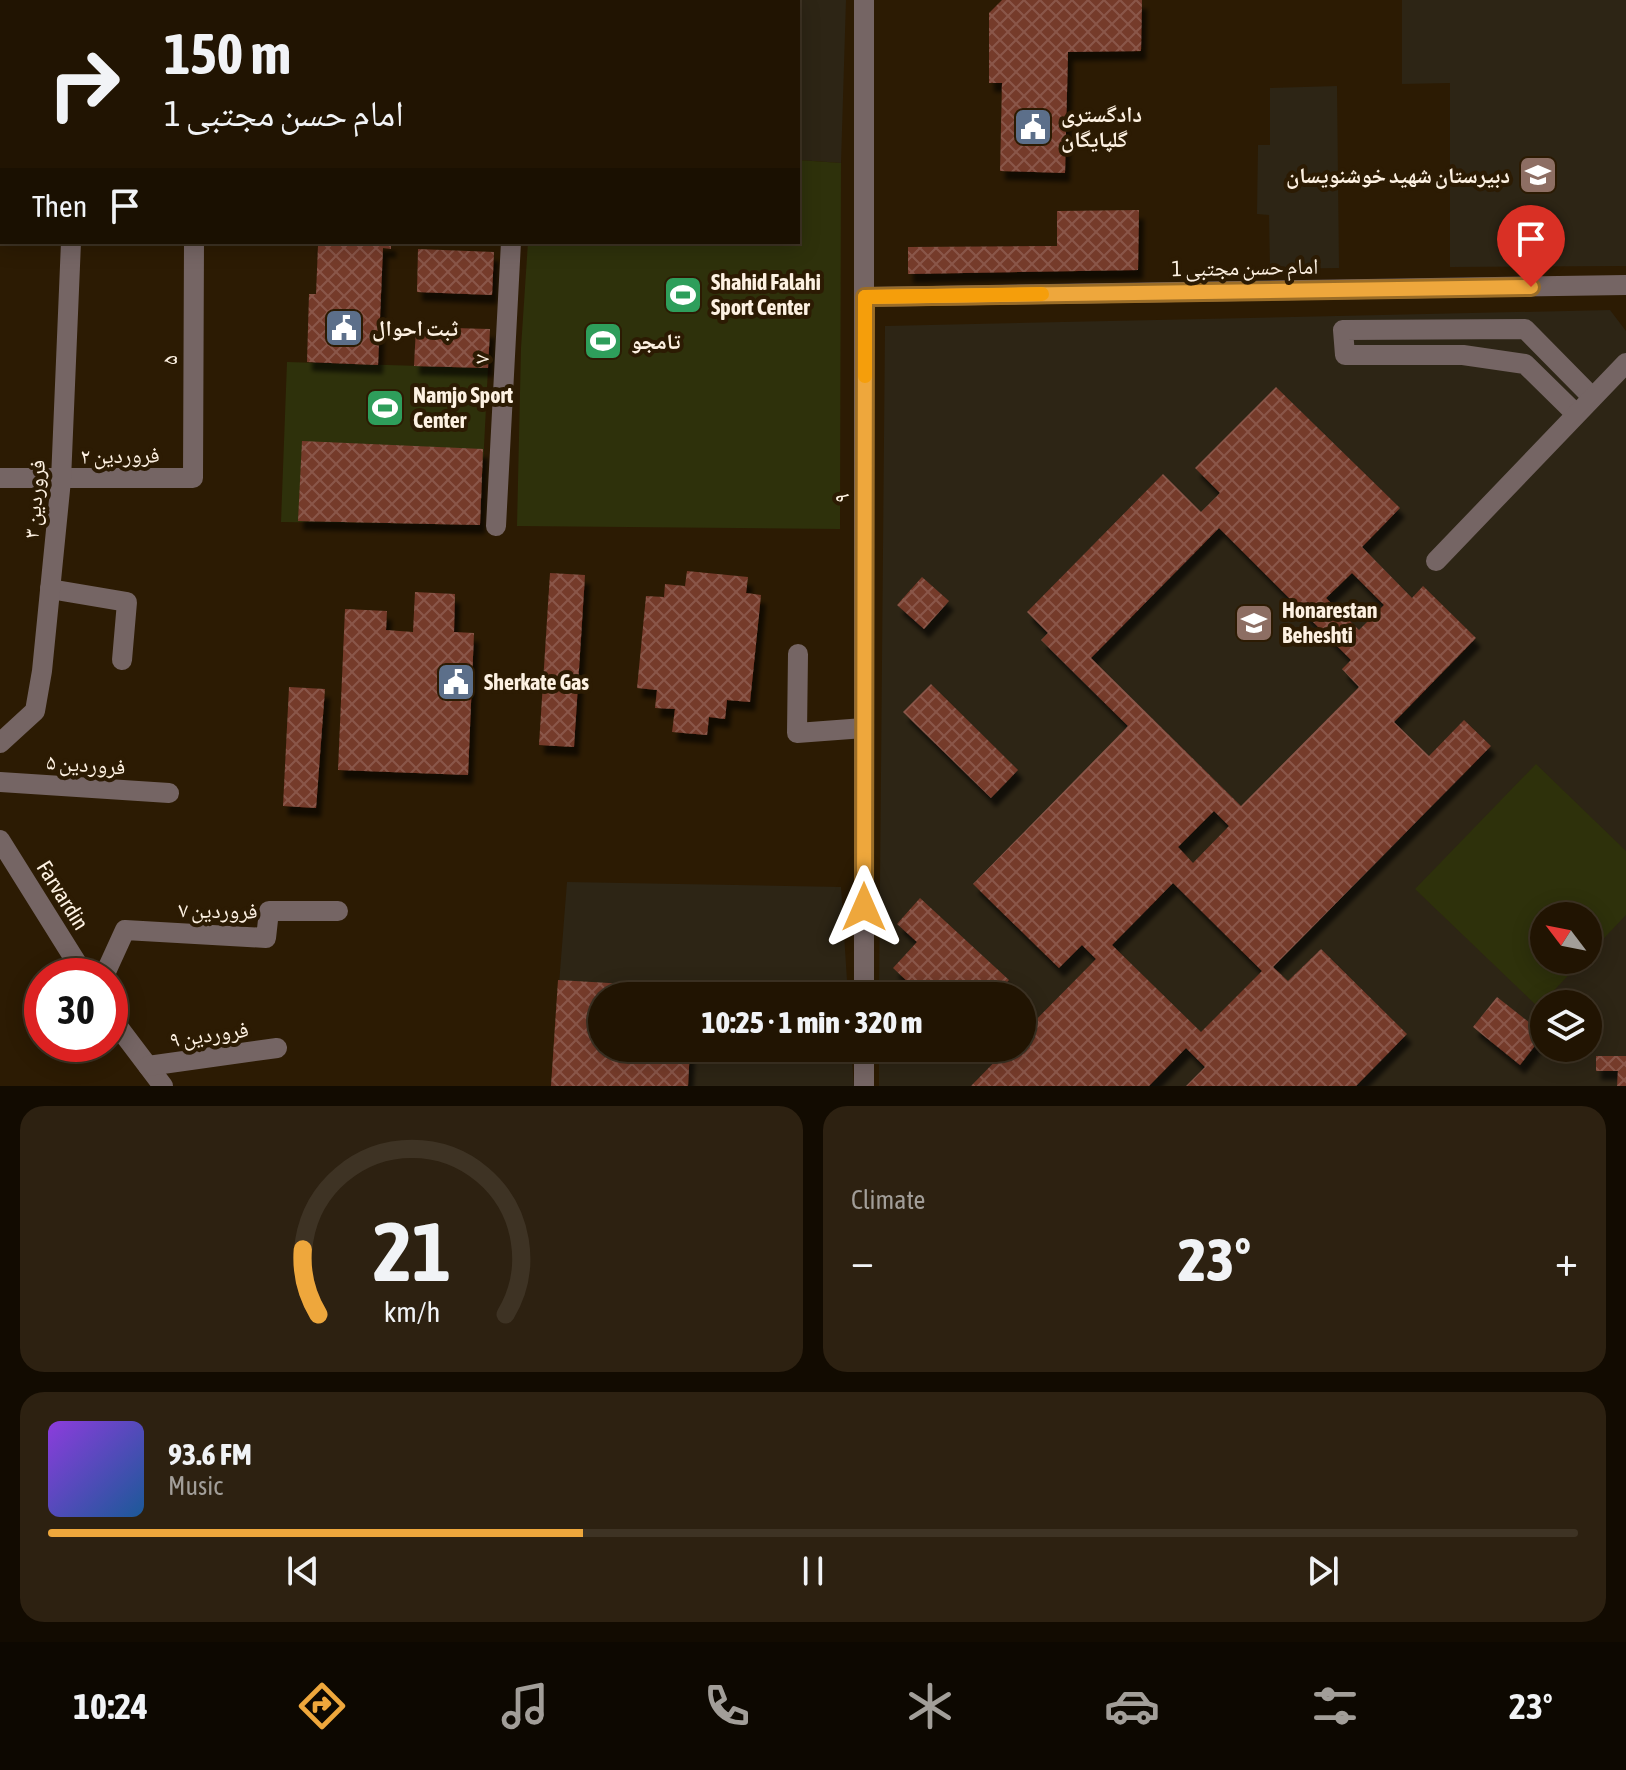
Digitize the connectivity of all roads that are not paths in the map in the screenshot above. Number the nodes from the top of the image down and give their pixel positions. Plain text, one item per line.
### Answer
1 (864, 0) edge
2 (71, 244) edge
3 (194, 244) edge
4 (511, 244) edge
5 (1626, 285) edge
6 (865, 297) junction
7 (1626, 363) edge
8 (1592, 397) junction
9 (1576, 414) junction
10 (0, 478) edge
11 (193, 478) joint
12 (61, 480) junction
13 (496, 526) dead end
14 (1436, 561) dead end
15 (50, 589) junction
16 (798, 654) dead end
17 (122, 660) dead end
18 (864, 728) junction
19 (0, 743) edge
20 (0, 782) edge
21 (169, 793) dead end
22 (0, 840) edge
23 (338, 911) dead end
24 (74, 958) edge
25 (112, 958) edge
26 (864, 982) edge
27 (128, 1040) edge
28 (277, 1048) dead end
29 (864, 1062) edge
30 (148, 1066) junction
31 (163, 1086) edge
32 (864, 1086) edge

1 - 6 street, ۹
2 - 12 street, فروردین ۳
3 - 11 street, ۵
4 - 13 street, ۷
5 - 6 street, امام حسن مجتبی 1
6 - 18 street, ۹
7 - 8 street
8 - 9 street
8 - 9 street
9 - 14 street
10 - 12 street, فروردین ۲
11 - 12 street, فروردین ۲
12 - 15 street, فروردین ۳
15 - 17 street
15 - 19 street, فروردین ۳
16 - 18 street
18 - 26 street, ۹
20 - 21 street, فروردین ۵
22 - 24 street, Farvardin
23 - 25 street, فروردین ۷
27 - 30 street
28 - 30 street, فروردین ۹
29 - 32 street
30 - 31 street

